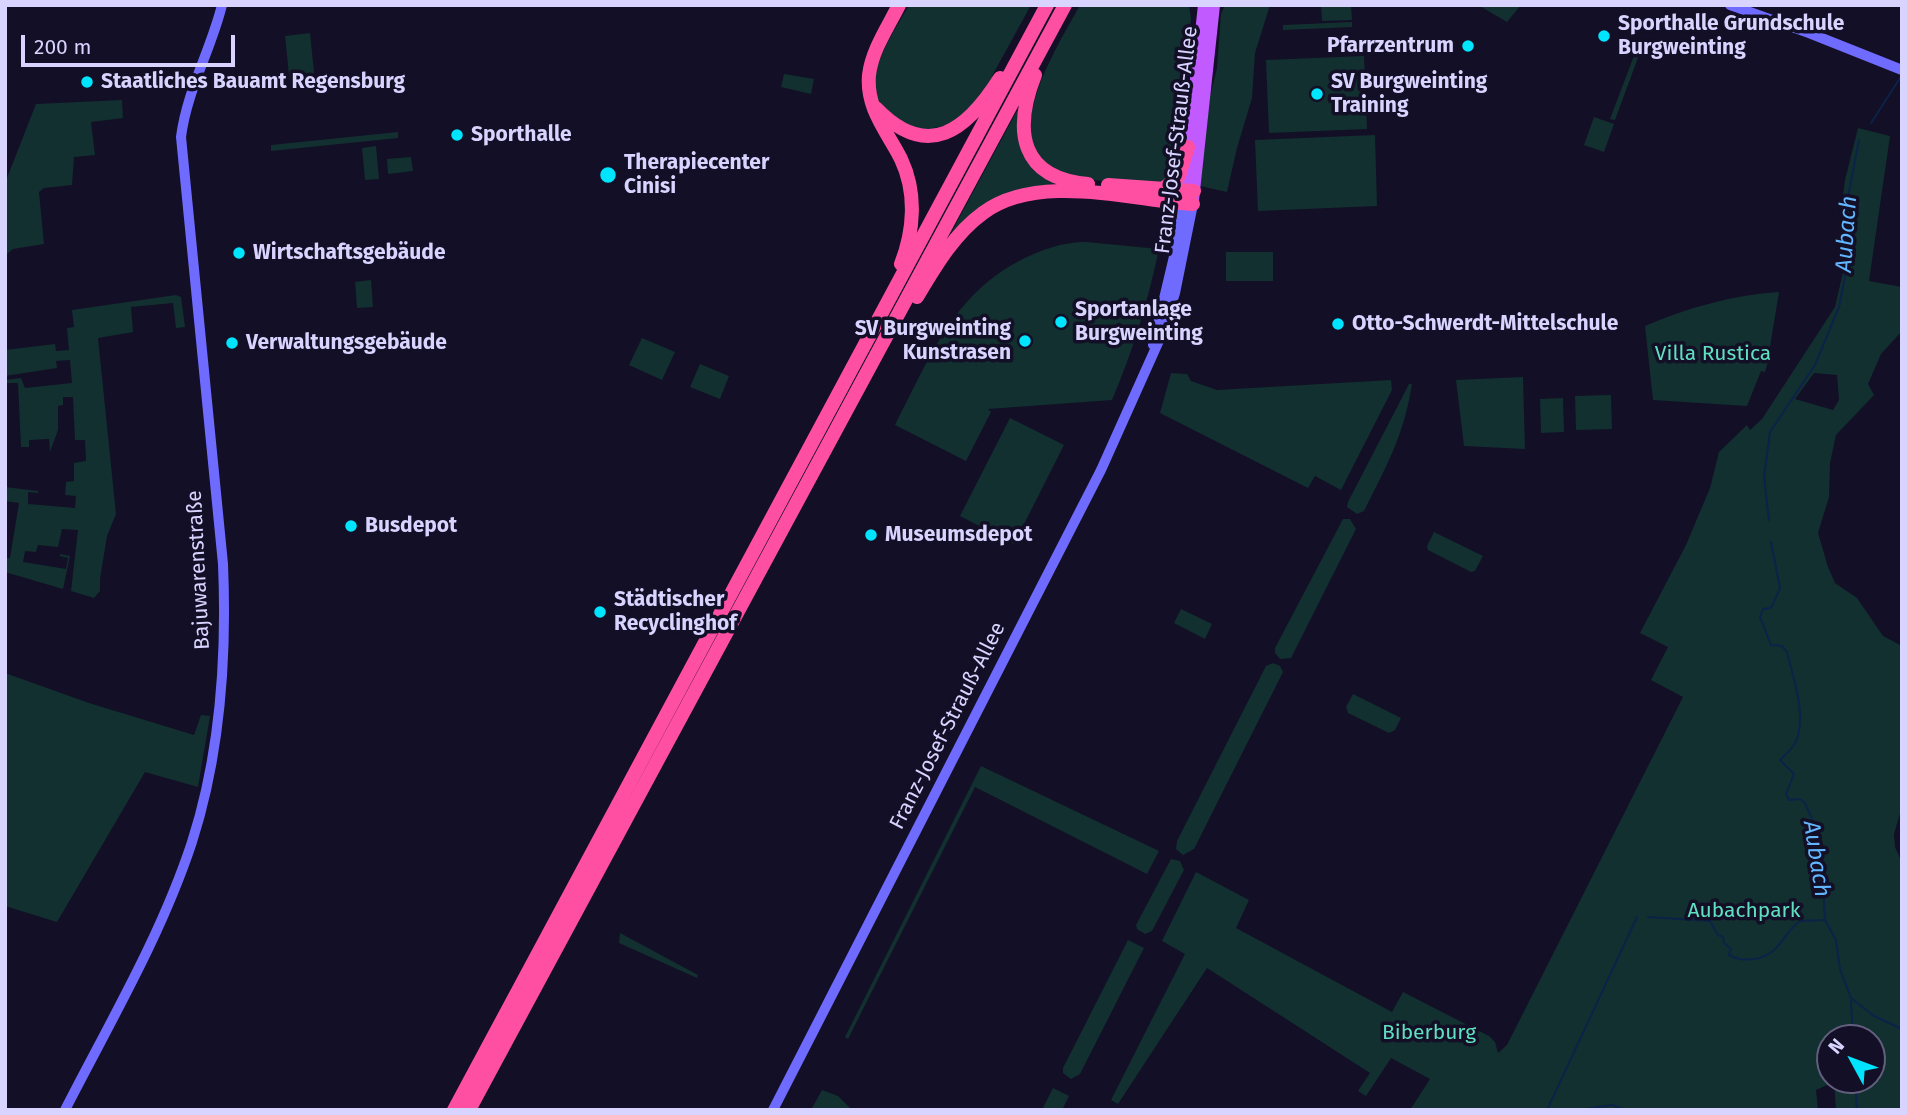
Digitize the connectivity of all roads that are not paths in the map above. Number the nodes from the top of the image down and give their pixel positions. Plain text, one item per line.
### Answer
1 (222, 5) edge
2 (899, 5) edge
3 (1047, 5) edge
4 (1065, 5) edge
5 (1072, 5) edge
6 (1198, 5) edge
7 (1730, 5) edge
8 (1212, 7) edge
9 (1200, 24) junction
10 (1029, 41) junction
11 (1897, 68) edge
12 (871, 102) junction
13 (1188, 147) junction
14 (1163, 189) junction
15 (1189, 197) junction
16 (895, 320) junction
17 (876, 326) junction
18 (65, 1110) edge
19 (454, 1110) edge
20 (469, 1110) edge
21 (773, 1110) edge

1 - 18 street, Bajuwarenstraße
2 - 12 highway
3 - 10 highway
4 - 16 highway
5 - 14 highway
6 - 9 main road
7 - 11 street
8 - 9 main road, Franz-Josef-Strauß-Allee
8 - 15 main road, Franz-Josef-Strauß-Allee
9 - 13 main road, Franz-Josef-Strauß-Allee
10 - 12 highway
10 - 17 highway
12 - 17 highway
13 - 14 highway
13 - 15 main road, Franz-Josef-Strauß-Allee
14 - 15 highway
15 - 16 highway
15 - 21 street, Franz-Josef-Strauß-Allee
16 - 20 highway
17 - 19 highway

